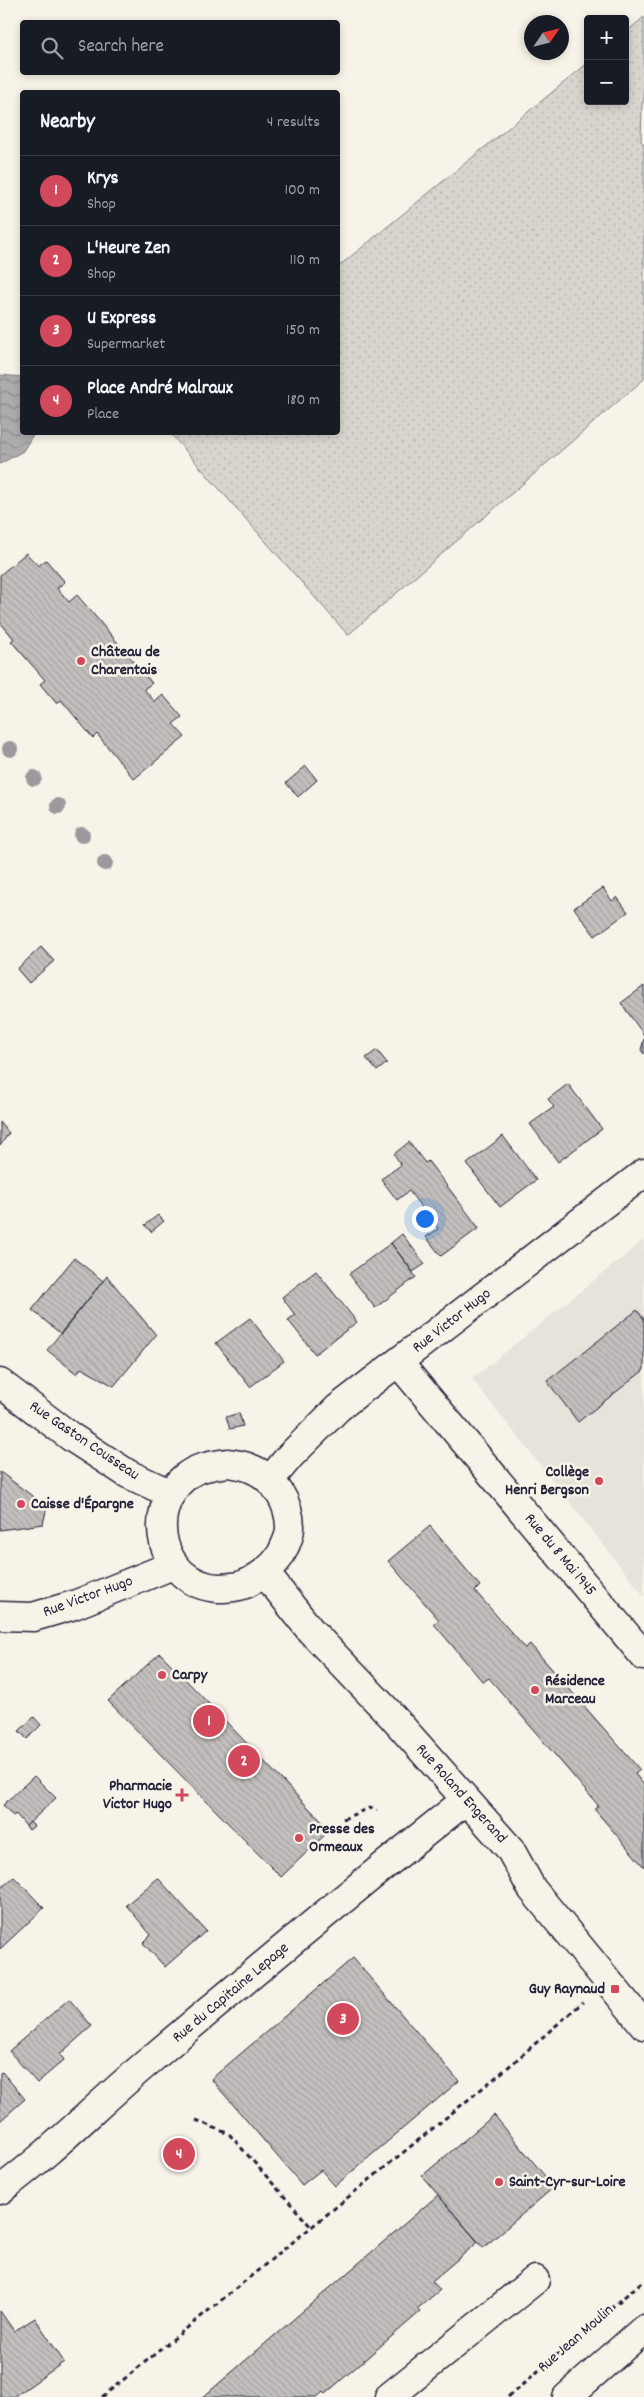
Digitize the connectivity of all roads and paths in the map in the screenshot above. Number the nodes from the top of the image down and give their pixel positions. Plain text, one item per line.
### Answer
1 (644, 1173) edge
2 (398, 1362) junction
3 (0, 1383) edge
4 (270, 1480) junction
5 (170, 1494) junction
6 (173, 1565) junction
7 (264, 1573) junction
8 (0, 1616) edge
9 (644, 1656) edge
10 (466, 1800) junction
11 (377, 1810) dead end
12 (343, 1818) dead end
13 (609, 1981) junction
14 (644, 2025) edge
15 (196, 2120) dead end
16 (0, 2190) edge
17 (312, 2228) junction
18 (535, 2280) dead end
19 (644, 2280) edge
20 (644, 2329) edge
21 (102, 2397) edge
22 (389, 2397) edge
23 (508, 2397) edge
24 (567, 2397) edge

1 - 2 street, Rue Victor Hugo
2 - 4 street, Rue Victor Hugo
2 - 9 street, Rue du 8 Mai 1945
3 - 5 street, Rue Gaston Cousseau
4 - 5 street
4 - 7 street
5 - 6 street
6 - 7 street
6 - 8 street, Rue Victor Hugo
7 - 10 street, Rue Roland Engerand
10 - 13 street, Rue Roland Engerand
10 - 16 street, Rue du Capitaine Lepage
11 - 12 path
13 - 14 street, Rue Roland Engerand
13 - 17 path
15 - 17 path
17 - 21 path
18 - 22 street
19 - 23 path, Rue Jean Moulin
20 - 24 street

